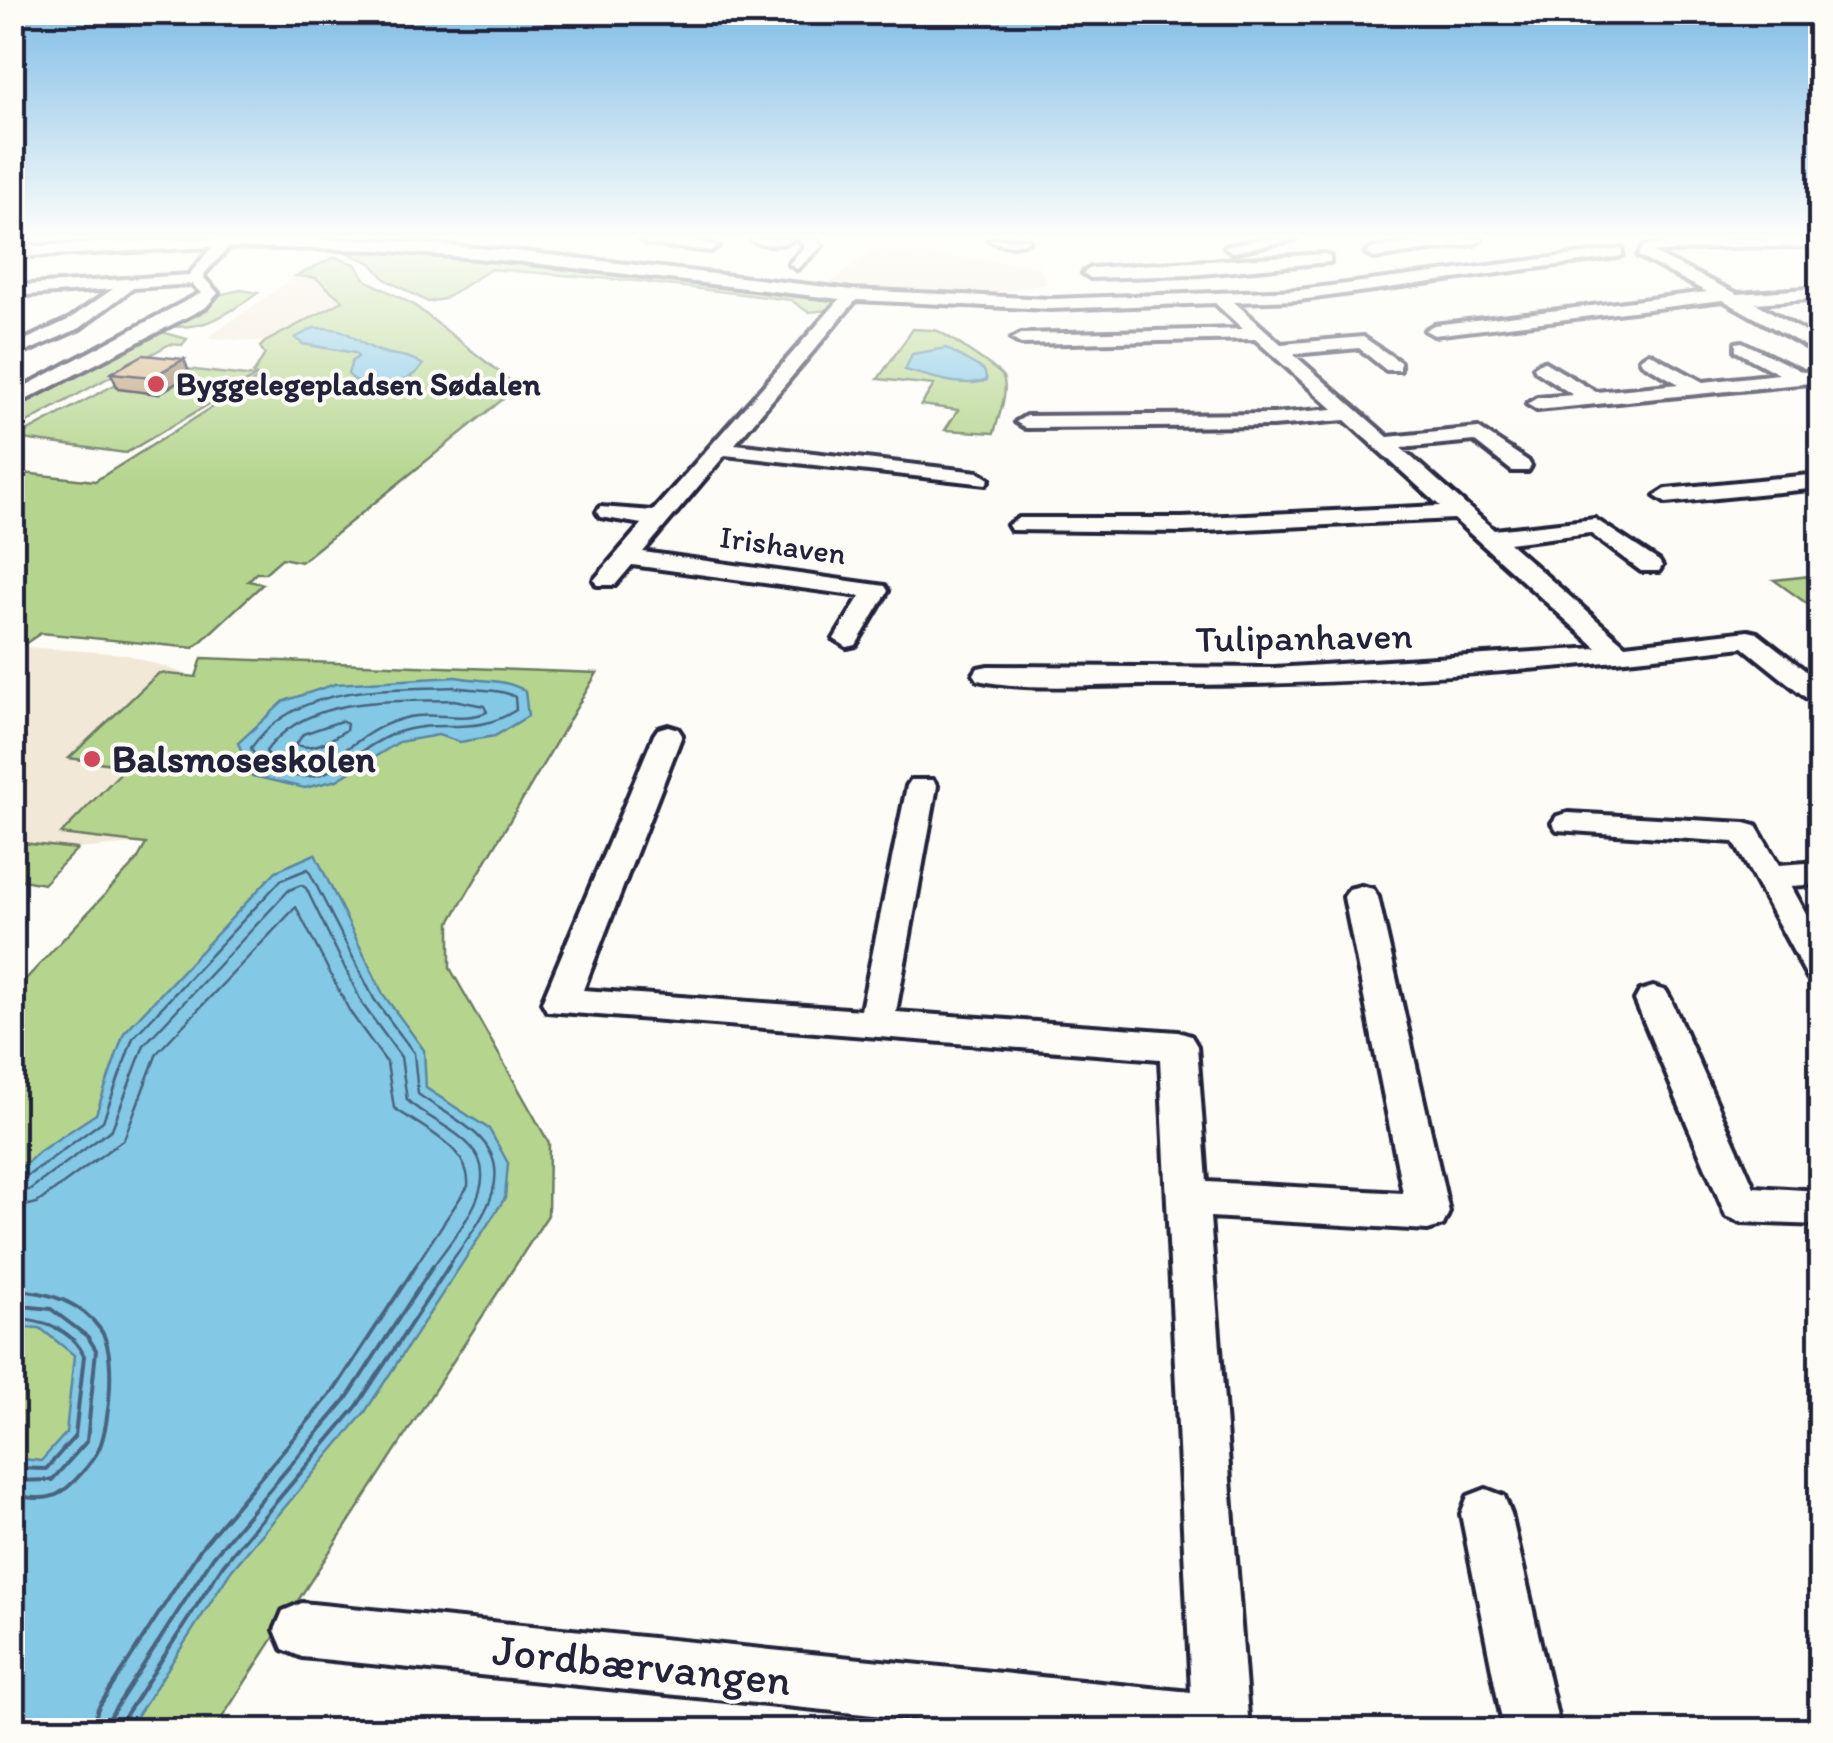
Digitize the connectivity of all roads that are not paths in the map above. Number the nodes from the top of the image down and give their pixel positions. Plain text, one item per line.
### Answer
1 (82, 320) edge
2 (167, 320) edge
3 (830, 320) edge
4 (1244, 320) edge
5 (1521, 320) edge
6 (1771, 320) edge
7 (1434, 330) dead end
8 (1021, 338) dead end
9 (1268, 342) junction
10 (1742, 348) dead end
11 (1820, 350) edge
12 (12, 353) edge
13 (1649, 359) dead end
14 (1393, 366) dead end
15 (1543, 368) dead end
16 (1810, 377) edge
17 (1700, 388) junction
18 (1593, 398) junction
19 (12, 401) edge
20 (1537, 404) dead end
21 (1350, 414) junction
22 (1026, 422) dead end
23 (1383, 444) junction
24 (720, 448) junction
25 (1520, 466) dead end
26 (978, 479) dead end
27 (1820, 481) edge
28 (1666, 496) dead end
29 (608, 512) dead end
30 (1459, 512) junction
31 (658, 519) junction
32 (1020, 526) dead end
33 (1489, 538) junction
34 (626, 557) junction
35 (1650, 566) dead end
36 (606, 580) dead end
37 (847, 639) dead end
38 (1620, 655) junction
39 (988, 674) dead end
40 (1819, 694) edge
41 (668, 735) dead end
42 (922, 786) dead end
43 (1568, 824) dead end
44 (1820, 873) edge
45 (1769, 877) junction
46 (1361, 896) dead end
47 (1820, 969) edge
48 (1653, 1000) dead end
49 (876, 1024) junction
50 (1188, 1198) junction
51 (1820, 1208) edge
52 (1486, 1514) dead end
53 (302, 1630) dead end
54 (1220, 1727) edge
55 (1532, 1730) edge

1 - 12 street
2 - 19 street
3 - 24 street, Irishaven
4 - 9 street
5 - 7 street
6 - 11 street
8 - 9 street
9 - 14 street
9 - 21 street
10 - 16 street
13 - 17 street
15 - 18 street
16 - 17 street
17 - 18 street
18 - 20 street
21 - 22 street
21 - 23 street
23 - 25 street
23 - 30 street
24 - 26 street
24 - 31 street, Irishaven
27 - 28 street
29 - 31 street
30 - 32 street
30 - 33 street
31 - 34 street, Irishaven
33 - 35 street
33 - 38 street
34 - 36 street, Irishaven
34 - 37 street, Irishaven
38 - 39 street, Tulipanhaven
38 - 40 street, Tulipanhaven
41 - 49 street, Jordbærvangen
42 - 49 street
43 - 45 street
44 - 45 street
45 - 47 street
46 - 50 street
48 - 51 street
49 - 50 street, Jordbærvangen
50 - 54 street, Jordbærvangen
52 - 55 street
53 - 54 street, Jordbærvangen

